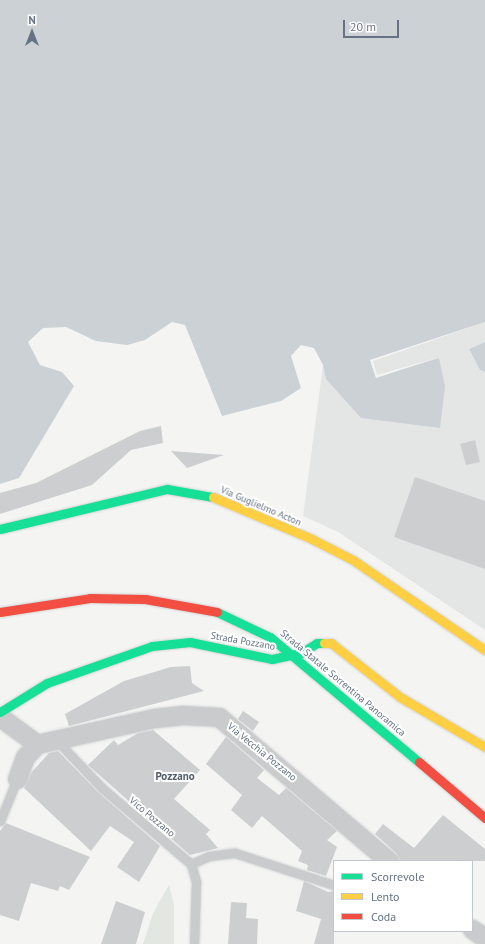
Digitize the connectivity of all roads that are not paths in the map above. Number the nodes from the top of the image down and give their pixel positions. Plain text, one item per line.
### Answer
1 (0, 529) edge
2 (0, 612) edge
3 (485, 650) edge
4 (293, 656) junction
5 (0, 712) edge
6 (0, 717) edge
7 (37, 744) junction
8 (485, 746) edge
9 (17, 779) joint
10 (485, 818) edge
11 (0, 820) edge
12 (388, 860) edge
13 (192, 864) junction
14 (333, 885) edge
15 (473, 930) edge
16 (485, 938) edge
17 (194, 944) edge

1 - 3 street, Via Guglielmo Acton
2 - 4 street, Strada Statale Sorrentina Panoramica
4 - 5 street, Strada Pozzano
4 - 8 street, Strada Pozzano
4 - 10 street, Strada Statale Sorrentina Panoramica
6 - 7 street
7 - 9 street
7 - 12 street, Via Vecchia Pozzano
7 - 13 lane, Vico Pozzano
9 - 11 lane
13 - 14 lane
13 - 17 lane
15 - 16 street

